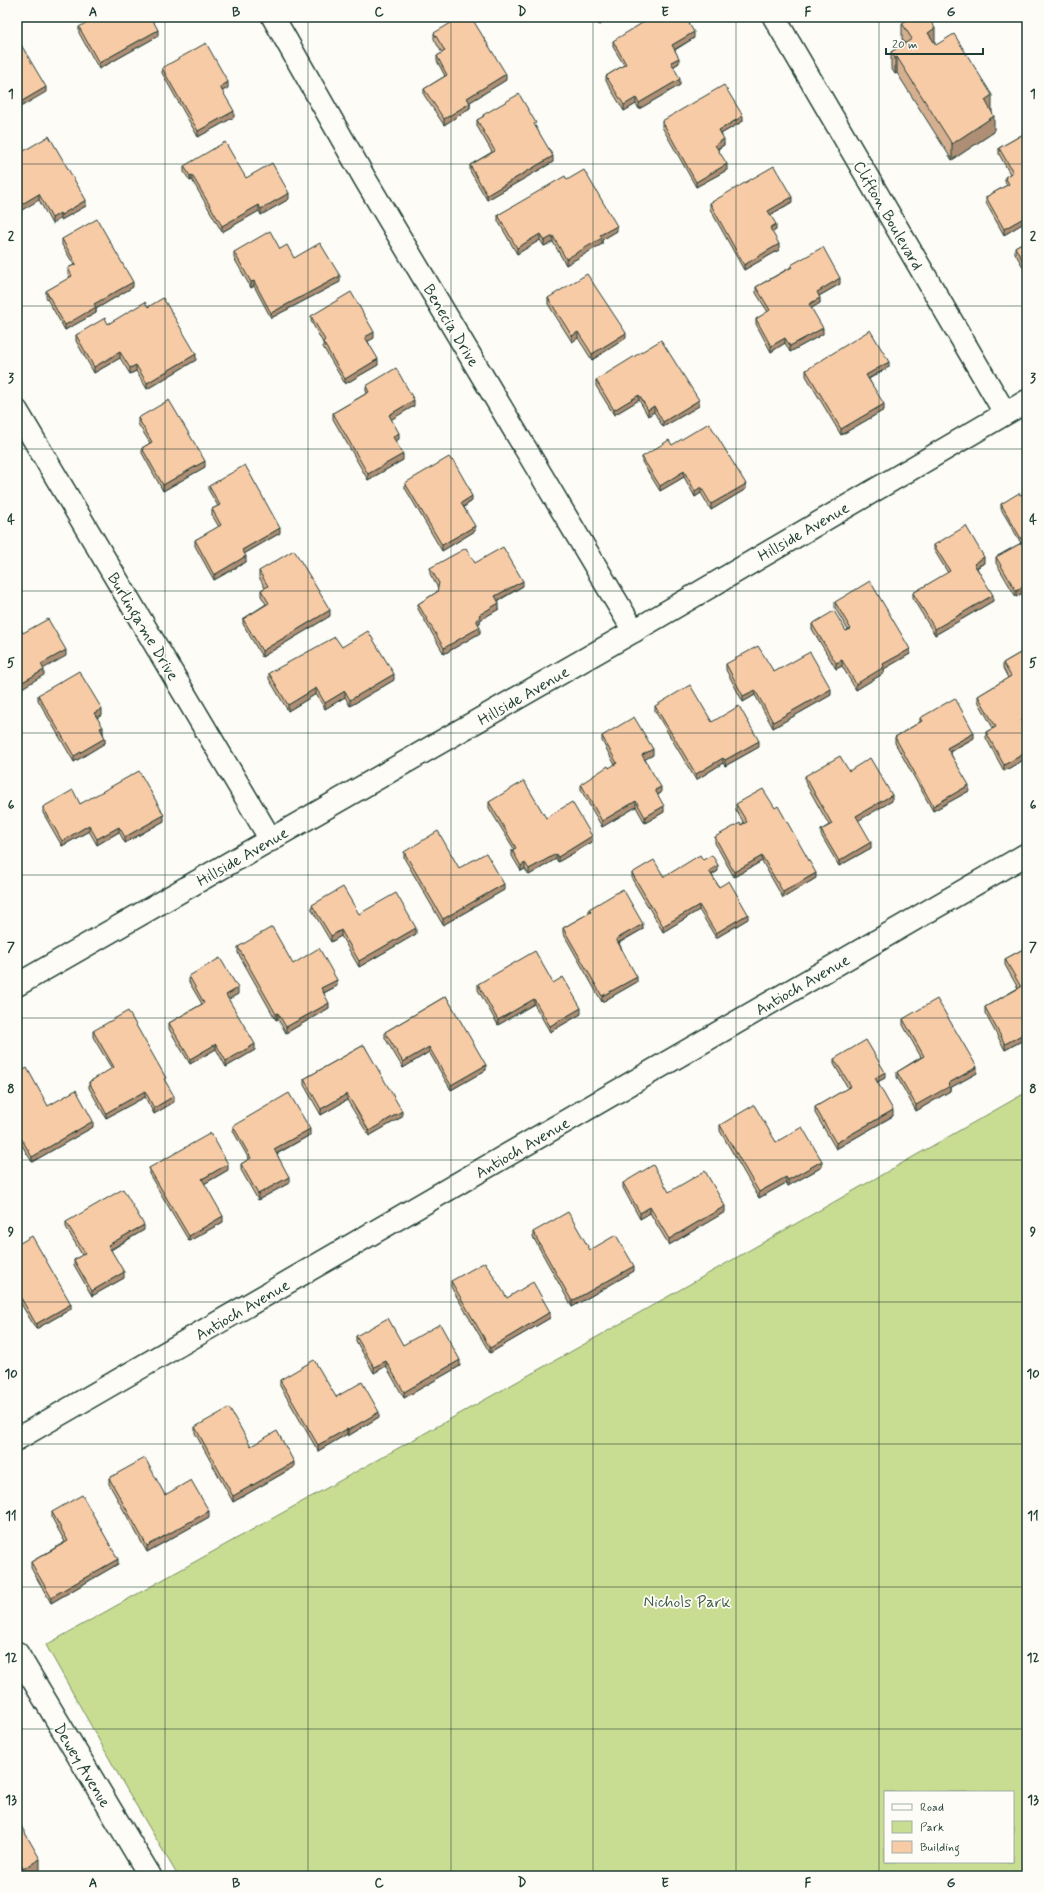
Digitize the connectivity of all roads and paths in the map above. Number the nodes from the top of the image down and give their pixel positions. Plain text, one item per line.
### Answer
1 (273, 17) edge
2 (774, 17) edge
3 (1027, 401) edge
4 (17, 411) edge
5 (1005, 413) junction
6 (634, 631) junction
7 (271, 840) junction
8 (1027, 854) edge
9 (17, 985) edge
10 (17, 1439) edge
11 (17, 1653) edge
12 (150, 1876) edge

1 - 6 street, Benecia Drive
2 - 5 street, Clifton Boulevard
3 - 5 street, Hillside Avenue
4 - 7 street, Burlingame Drive
5 - 6 street, Hillside Avenue
6 - 7 street, Hillside Avenue
7 - 9 street, Hillside Avenue
8 - 10 street, Antioch Avenue
11 - 12 street, Dewey Avenue

